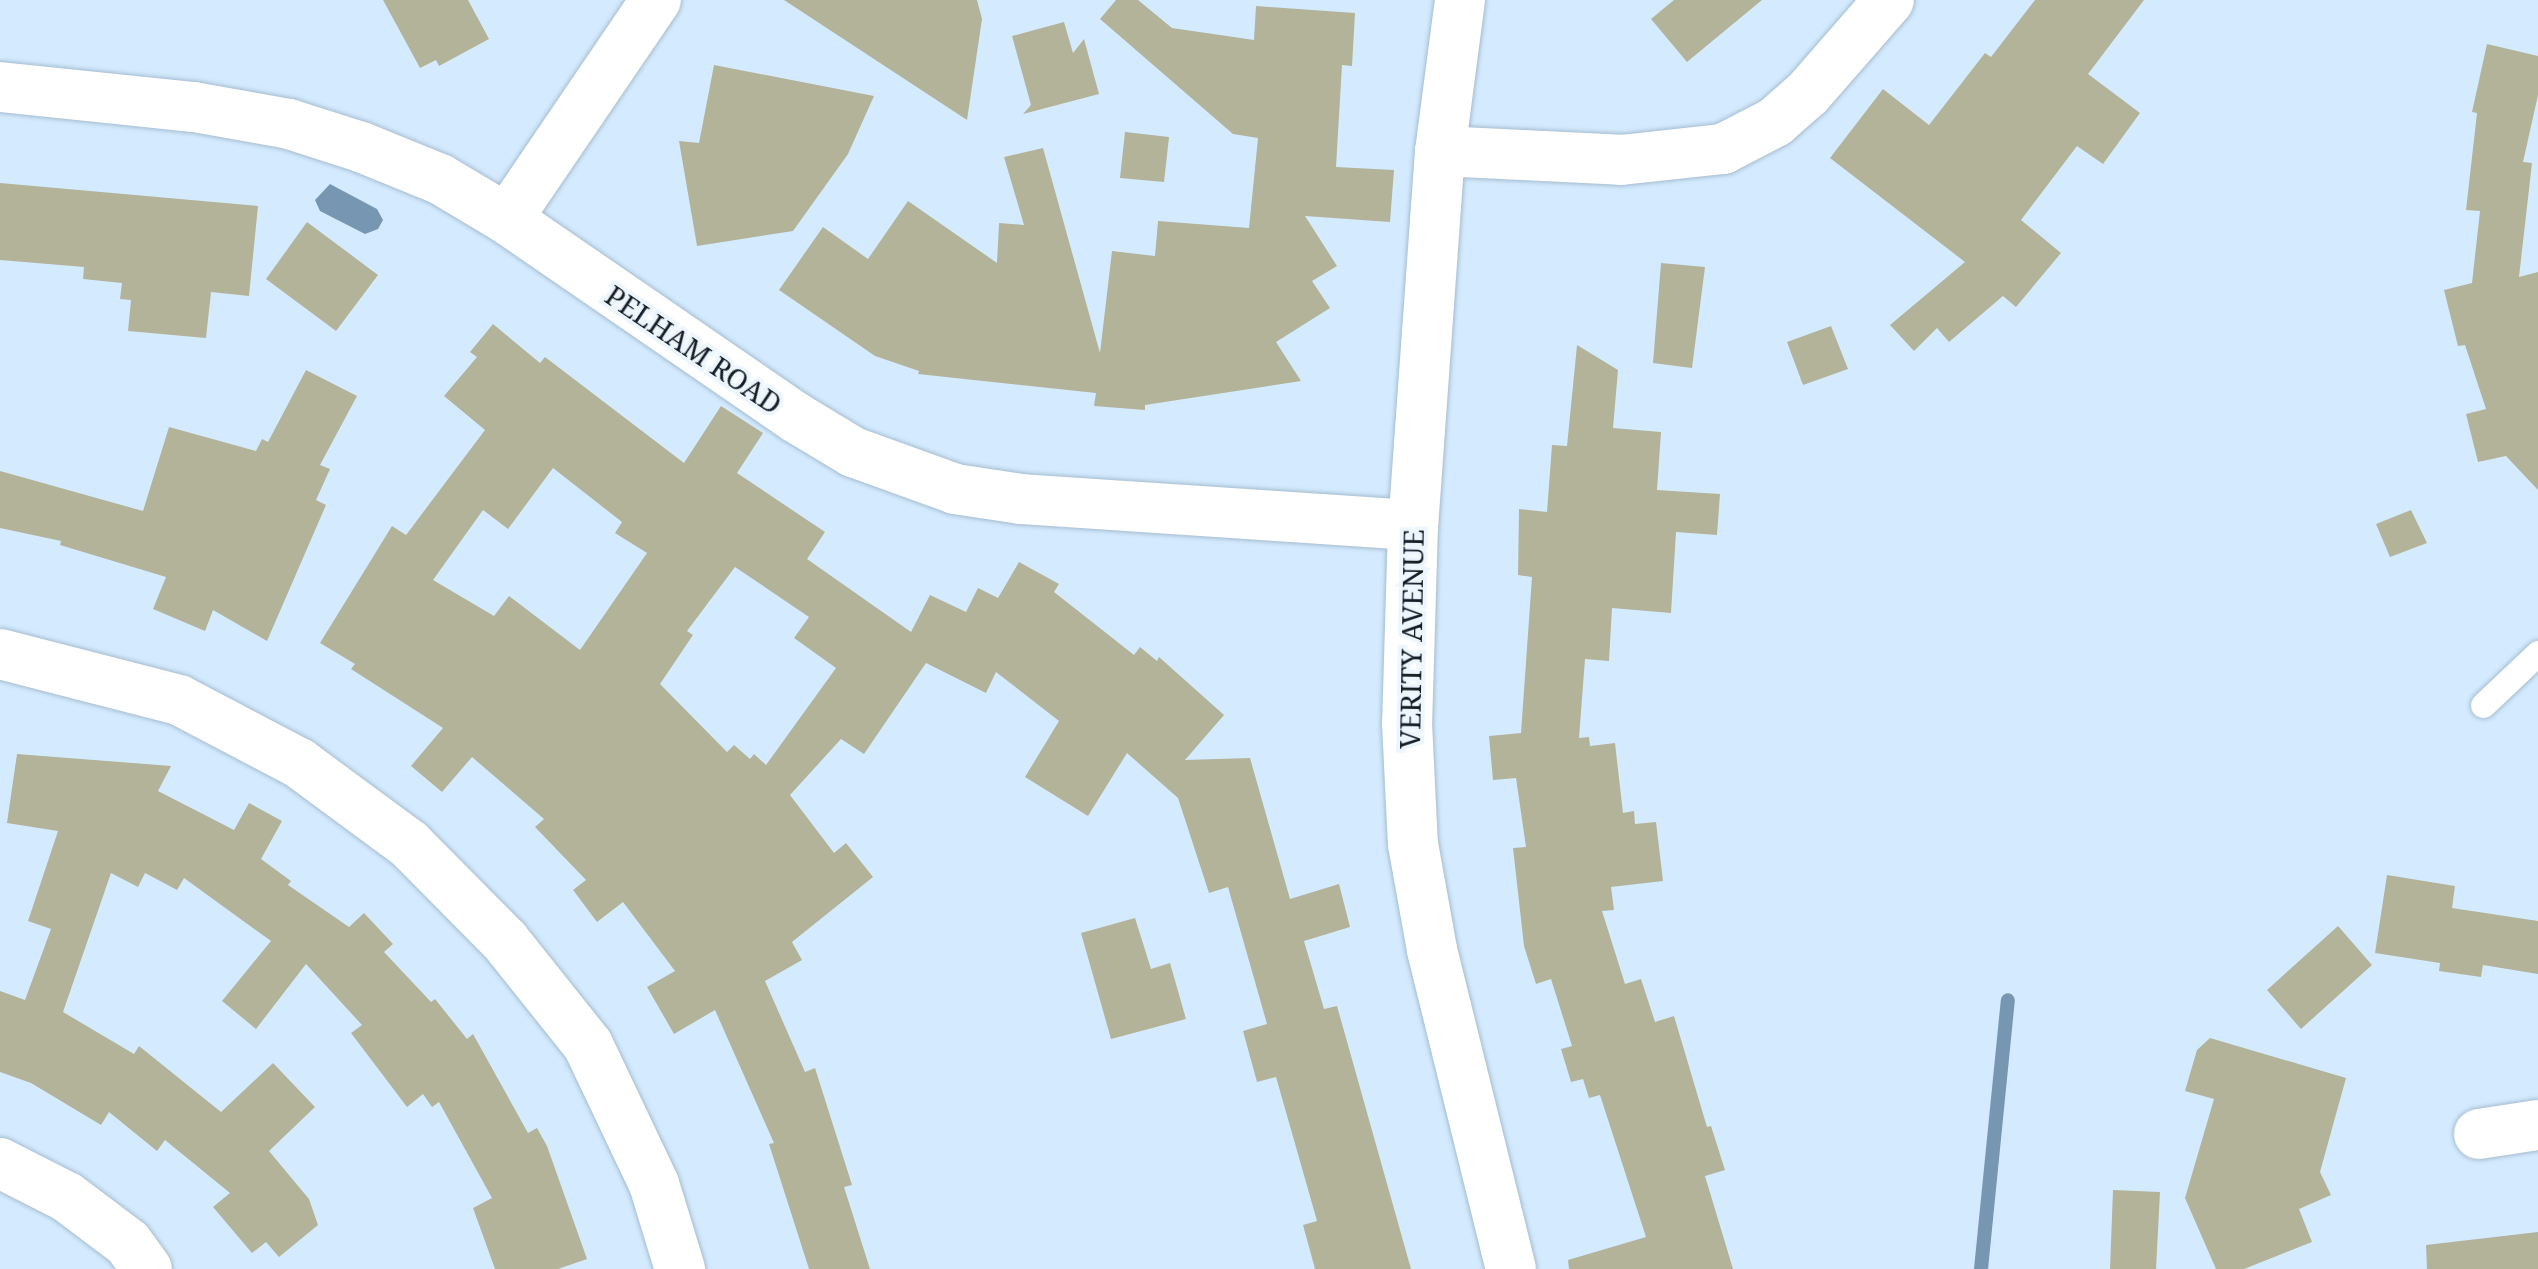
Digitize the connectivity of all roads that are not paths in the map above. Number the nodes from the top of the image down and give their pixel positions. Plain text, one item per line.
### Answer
1 (656, 0) edge
2 (1460, 0) edge
3 (1889, 0) edge
4 (0, 87) edge
5 (1440, 151) junction
6 (506, 219) junction
7 (1413, 526) junction
8 (2538, 653) edge
9 (0, 654) edge
10 (2483, 705) dead end
11 (2538, 1125) edge
12 (2478, 1134) dead end
13 (0, 1164) edge
14 (147, 1269) edge
15 (680, 1269) edge
16 (1512, 1269) edge

1 - 6 street
2 - 5 street, VERITY AVENUE
3 - 5 street
4 - 6 street, PELHAM ROAD
5 - 7 street, VERITY AVENUE
6 - 7 street, PELHAM ROAD
7 - 16 street, VERITY AVENUE
8 - 10 lane
9 - 15 street
11 - 12 street
13 - 14 street

